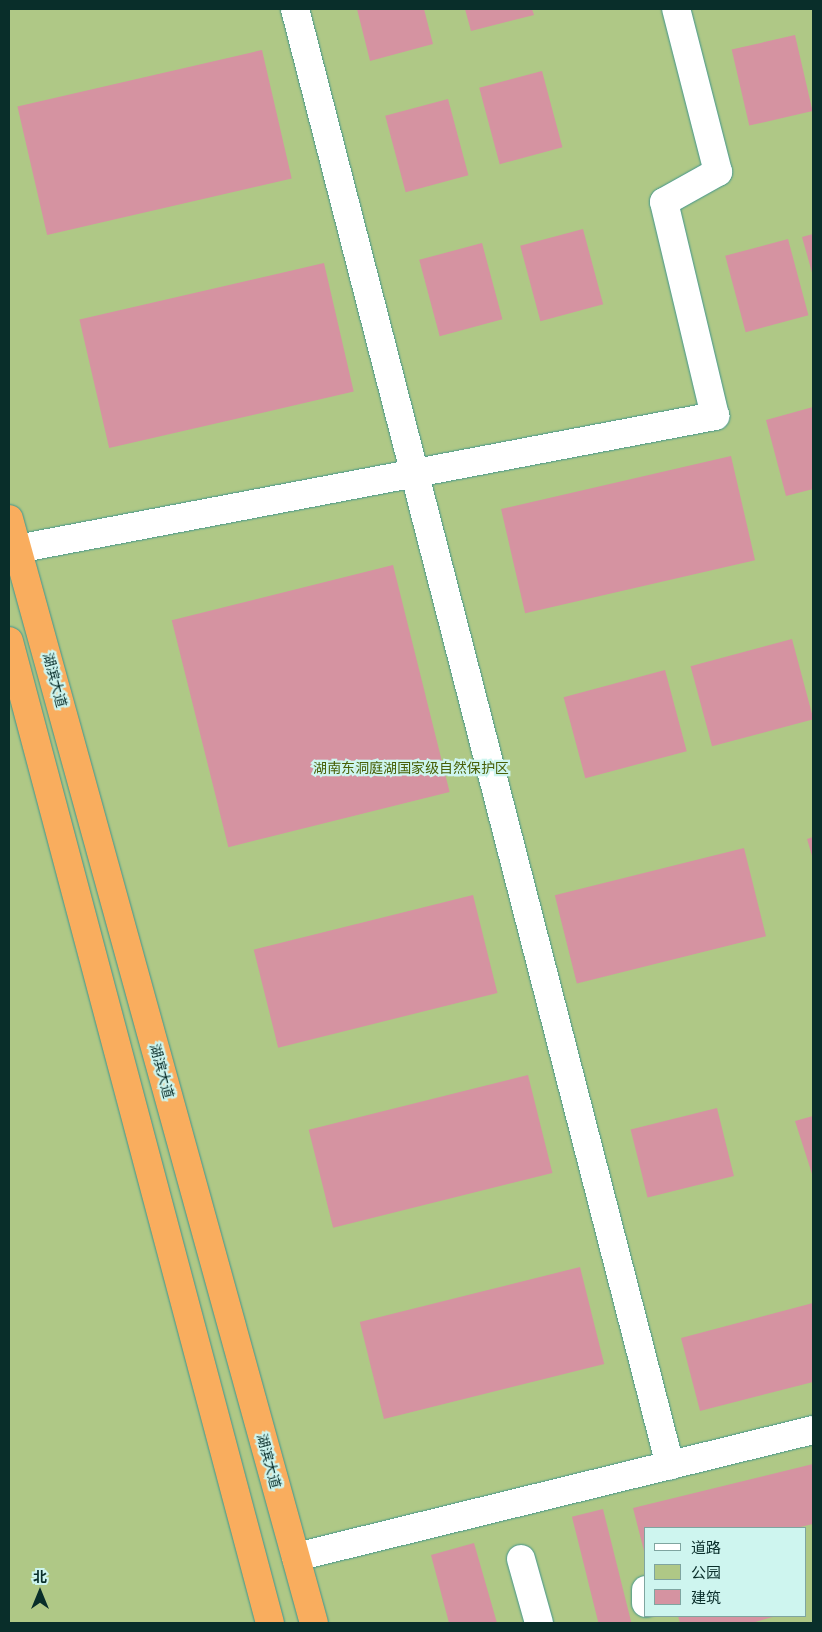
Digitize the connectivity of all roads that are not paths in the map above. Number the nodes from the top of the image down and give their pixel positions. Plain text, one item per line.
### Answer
1 (295, 9) edge
2 (676, 9) edge
3 (9, 519) edge
4 (17, 549) junction
5 (9, 641) edge
6 (813, 1430) edge
7 (670, 1465) junction
8 (296, 1557) junction
9 (521, 1559) dead end
10 (270, 1623) edge
11 (314, 1623) edge
12 (539, 1623) edge

1 - 7 street
2 - 4 street
3 - 4 highway, 湖滨大道
4 - 8 highway, 湖滨大道
5 - 10 highway
6 - 7 street
7 - 8 street
8 - 11 highway, 湖滨大道
9 - 12 street

